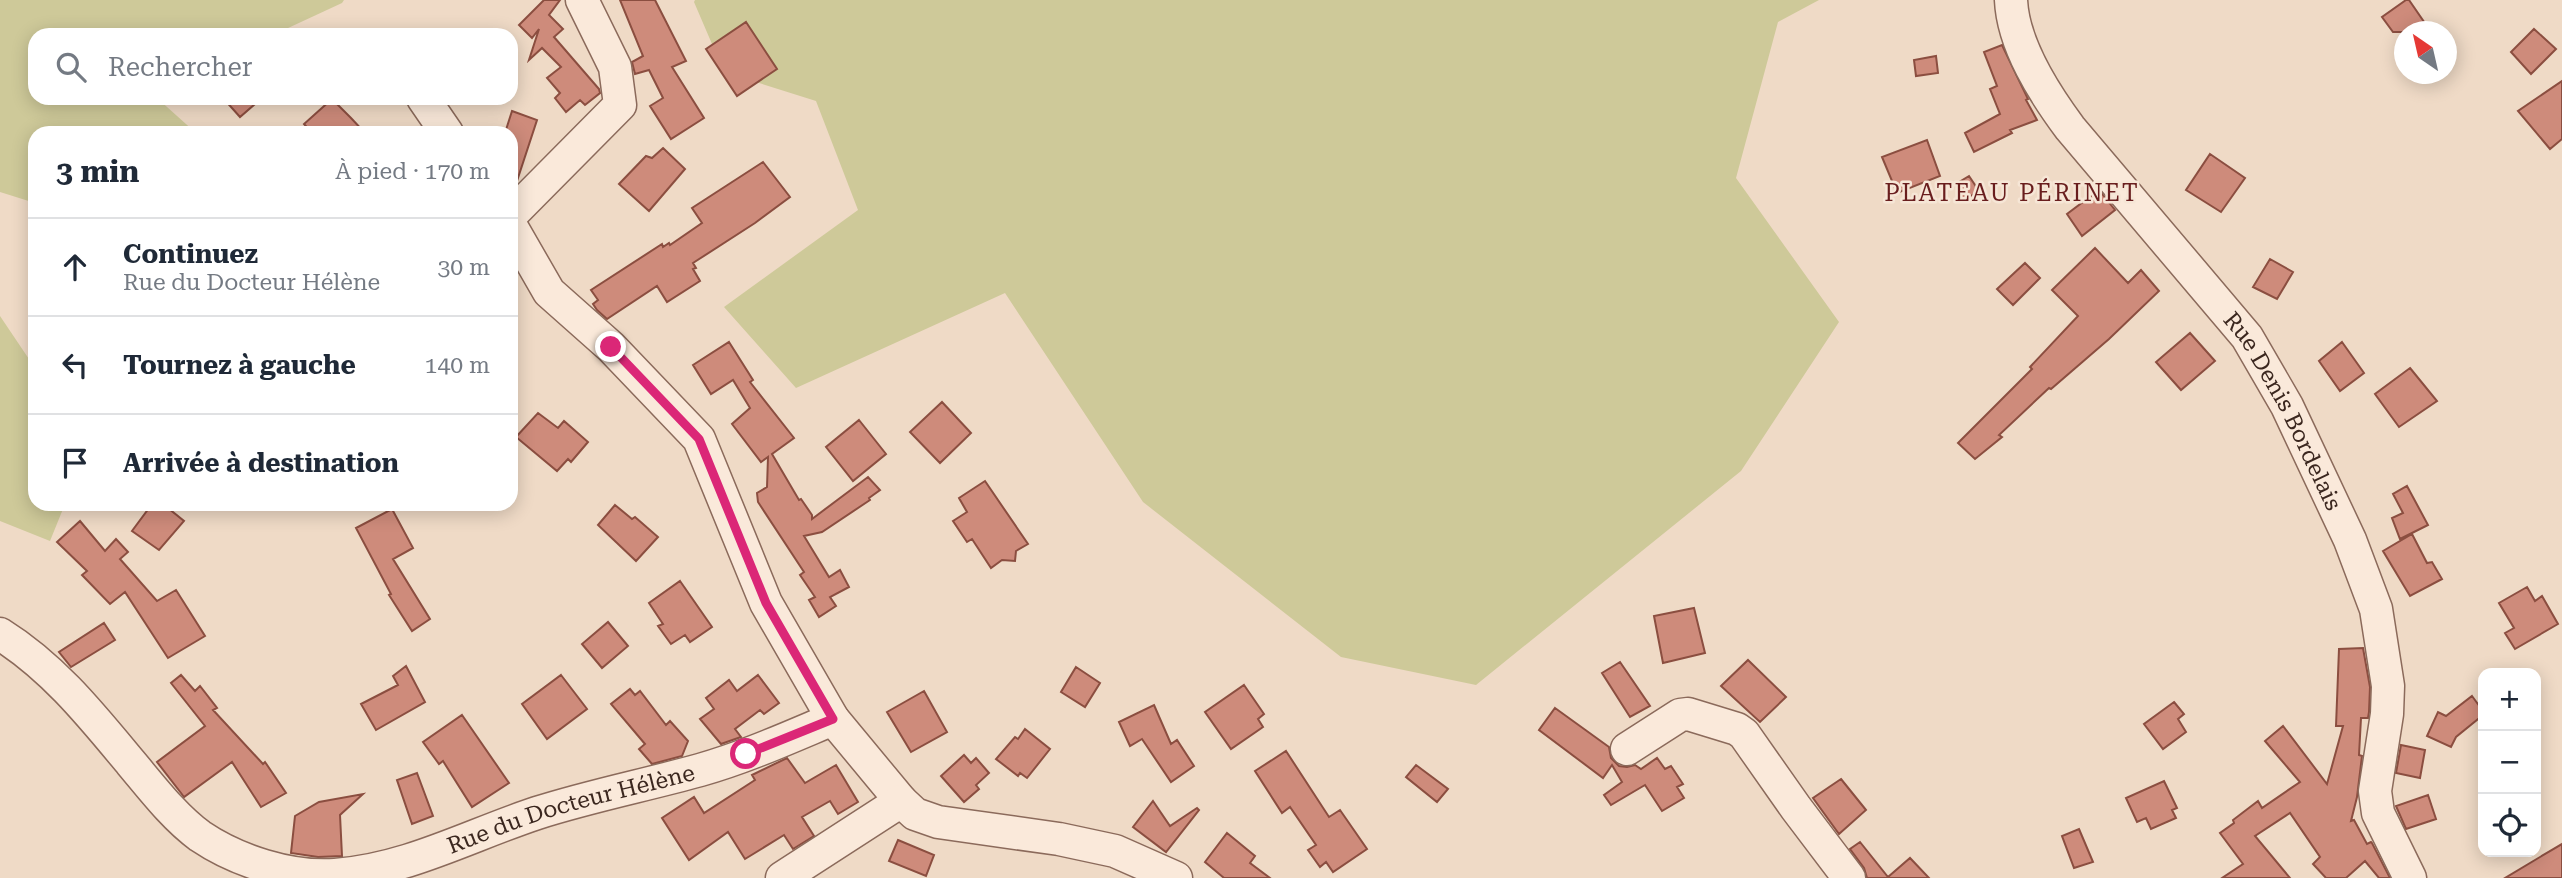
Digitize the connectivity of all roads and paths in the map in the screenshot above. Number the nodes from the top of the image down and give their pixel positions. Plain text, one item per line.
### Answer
1 (582, 0) edge
2 (2011, 0) edge
3 (428, 105) edge
4 (442, 126) edge
5 (518, 208) edge
6 (518, 238) edge
7 (0, 634) edge
8 (833, 719) junction
9 (1627, 749) dead end
10 (901, 801) junction
11 (782, 878) edge
12 (1175, 878) edge
13 (1849, 878) edge
14 (2410, 878) edge

1 - 5 street
2 - 14 street, Rue Denis Bordelais
3 - 4 street
6 - 8 street
7 - 8 street, Rue du Docteur Hélène
8 - 10 street
9 - 13 street
10 - 11 street
10 - 12 street

